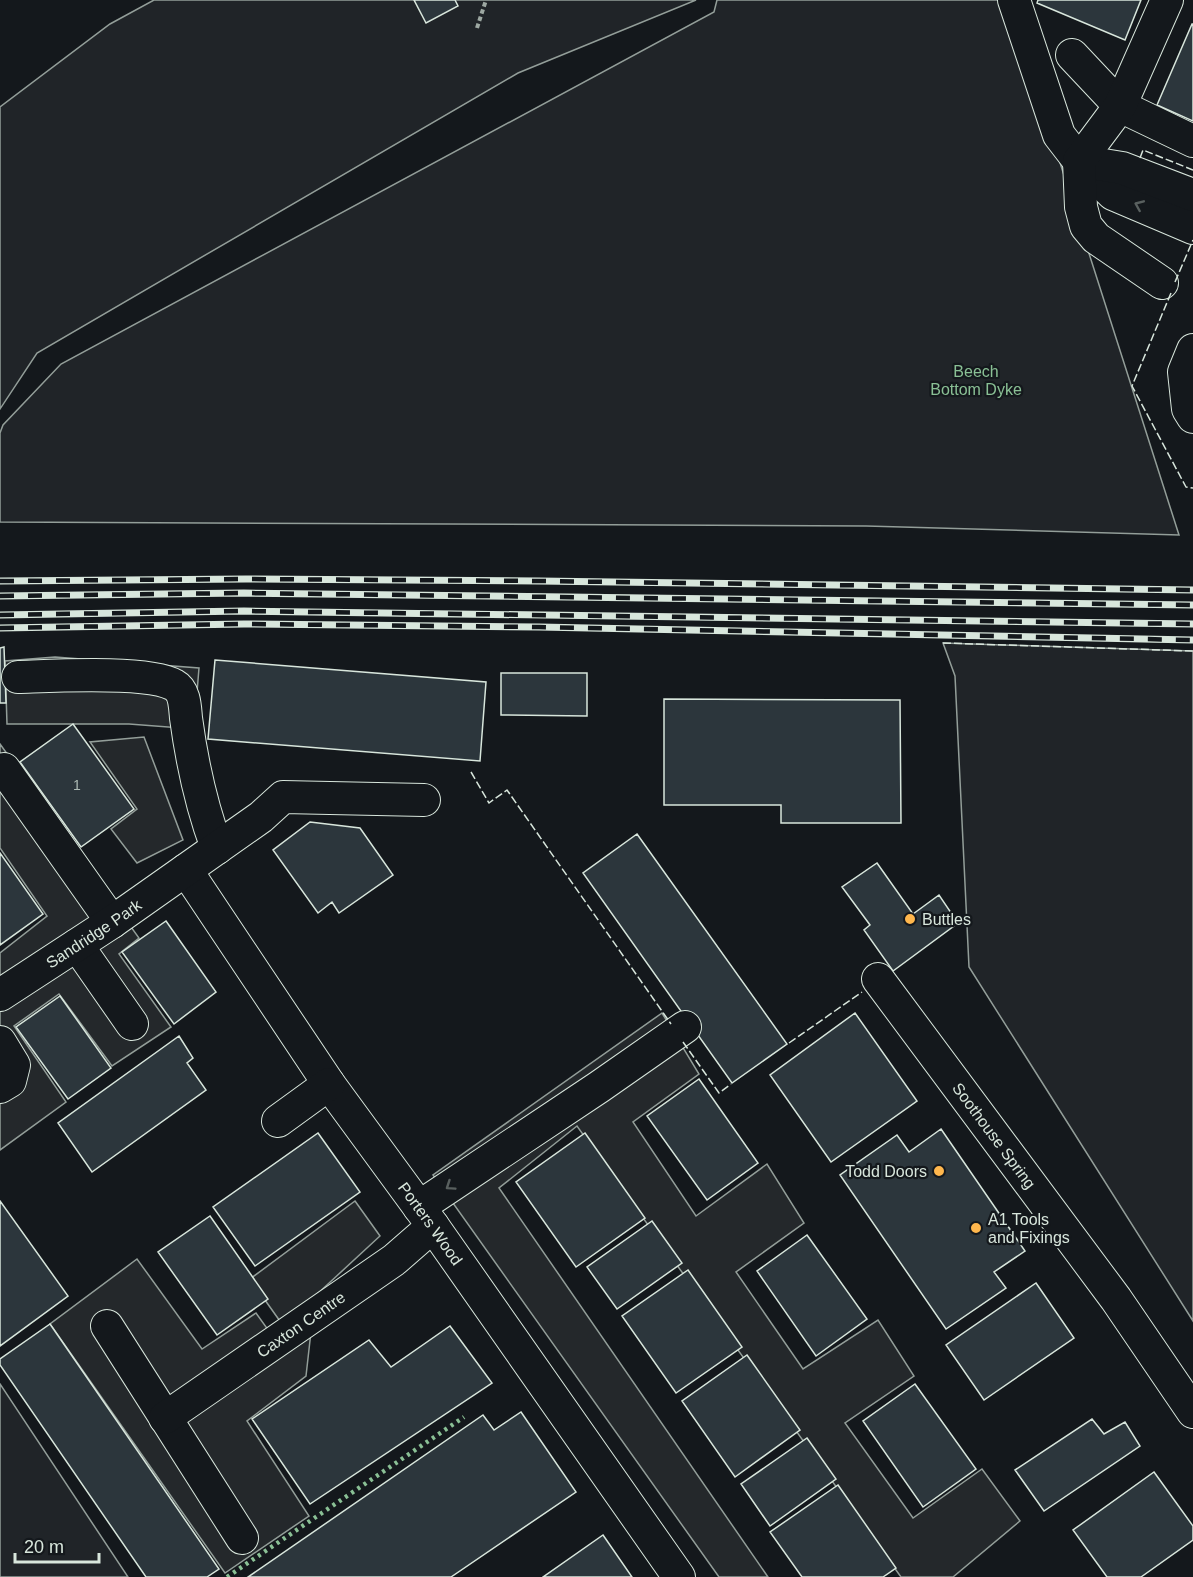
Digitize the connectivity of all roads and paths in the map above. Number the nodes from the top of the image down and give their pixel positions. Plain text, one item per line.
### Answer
1 (486, 0) edge
2 (1014, 0) edge
3 (1167, 0) edge
4 (477, 28) dead end
5 (1071, 55) dead end
6 (1120, 106) junction
7 (1193, 141) edge
8 (1079, 161) junction
9 (1193, 195) edge
10 (1193, 228) edge
11 (1162, 284) dead end
12 (1193, 350) edge
13 (1193, 417) edge
14 (18, 677) dead end
15 (4, 769) dead end
16 (424, 800) dead end
17 (217, 848) junction
18 (186, 870) junction
19 (112, 922) junction
20 (77, 945) junction
21 (878, 979) dead end
22 (0, 995) edge
23 (132, 1024) dead end
24 (685, 1027) dead end
25 (0, 1042) edge
26 (329, 1084) junction
27 (0, 1087) edge
28 (278, 1121) dead end
29 (426, 1216) junction
30 (107, 1326) dead end
31 (1193, 1412) edge
32 (165, 1418) junction
33 (242, 1538) dead end
34 (680, 1577) edge

1 - 4 path
2 - 8 street
3 - 6 street
5 - 6 street
6 - 7 street
6 - 8 street
8 - 9 street
10 -> 8 street
8 - 11 street
12 - 13 street
14 - 17 street
15 - 19 street
16 - 17 street, Sandridge Park
17 - 18 street, Sandridge Park
18 - 19 street, Sandridge Park
18 - 26 street, Porters Wood
19 - 20 street, Sandridge Park
20 - 22 street, Sandridge Park
20 - 23 street
21 - 31 street, Soothouse Spring
24 -> 29 street, Caxton Centre
25 - 27 street
26 - 28 street
26 - 29 street, Porters Wood
29 - 32 street, Caxton Centre
29 - 34 street, Porters Wood
30 - 32 street
32 - 33 street

